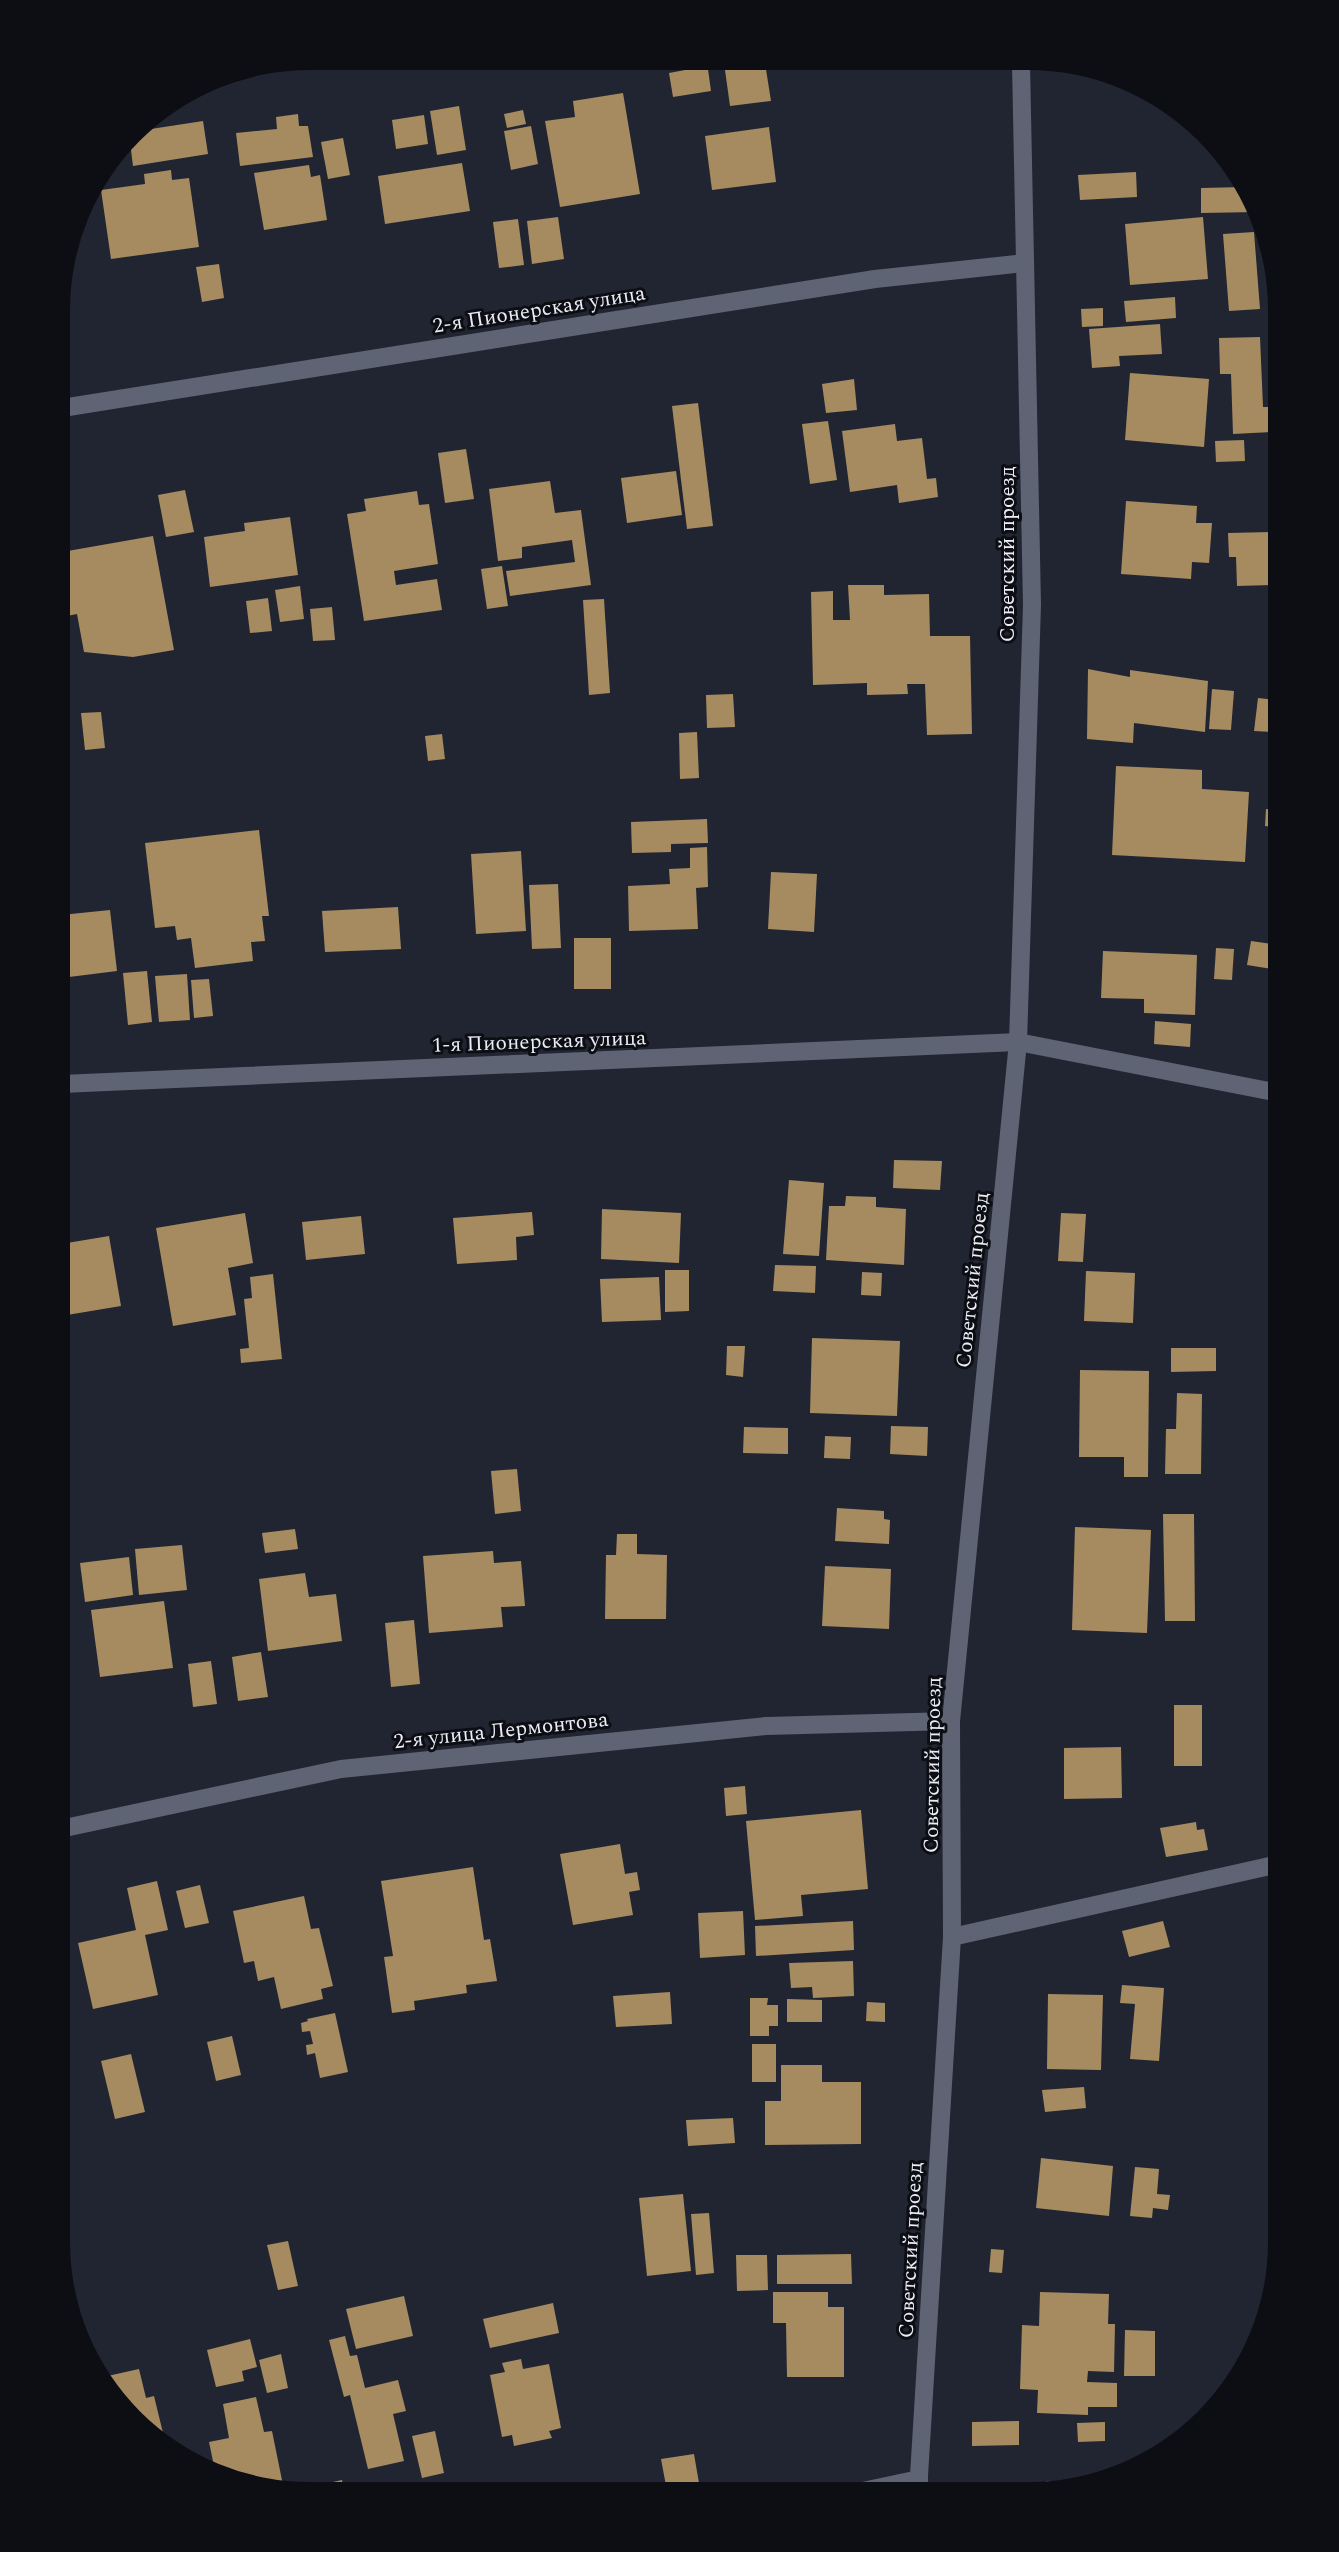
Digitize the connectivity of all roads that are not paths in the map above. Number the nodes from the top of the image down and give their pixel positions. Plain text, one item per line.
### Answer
1 (1021, 70) edge
2 (1025, 263) junction
3 (70, 407) edge
4 (1018, 1042) junction
5 (70, 1084) edge
6 (1268, 1091) edge
7 (951, 1721) junction
8 (70, 1827) edge
9 (1268, 1866) edge
10 (952, 1936) junction
11 (919, 2482) edge

1 - 2 street, Советский проезд
2 - 3 street, 2-я Пионерская улица
2 - 4 street, Советский проезд
4 - 5 street, 1-я Пионерская улица
4 - 6 street
4 - 7 street, Советский проезд
7 - 8 street, 2-я улица Лермонтова
7 - 10 street, Советский проезд
9 - 10 street
10 - 11 street, Советский проезд

